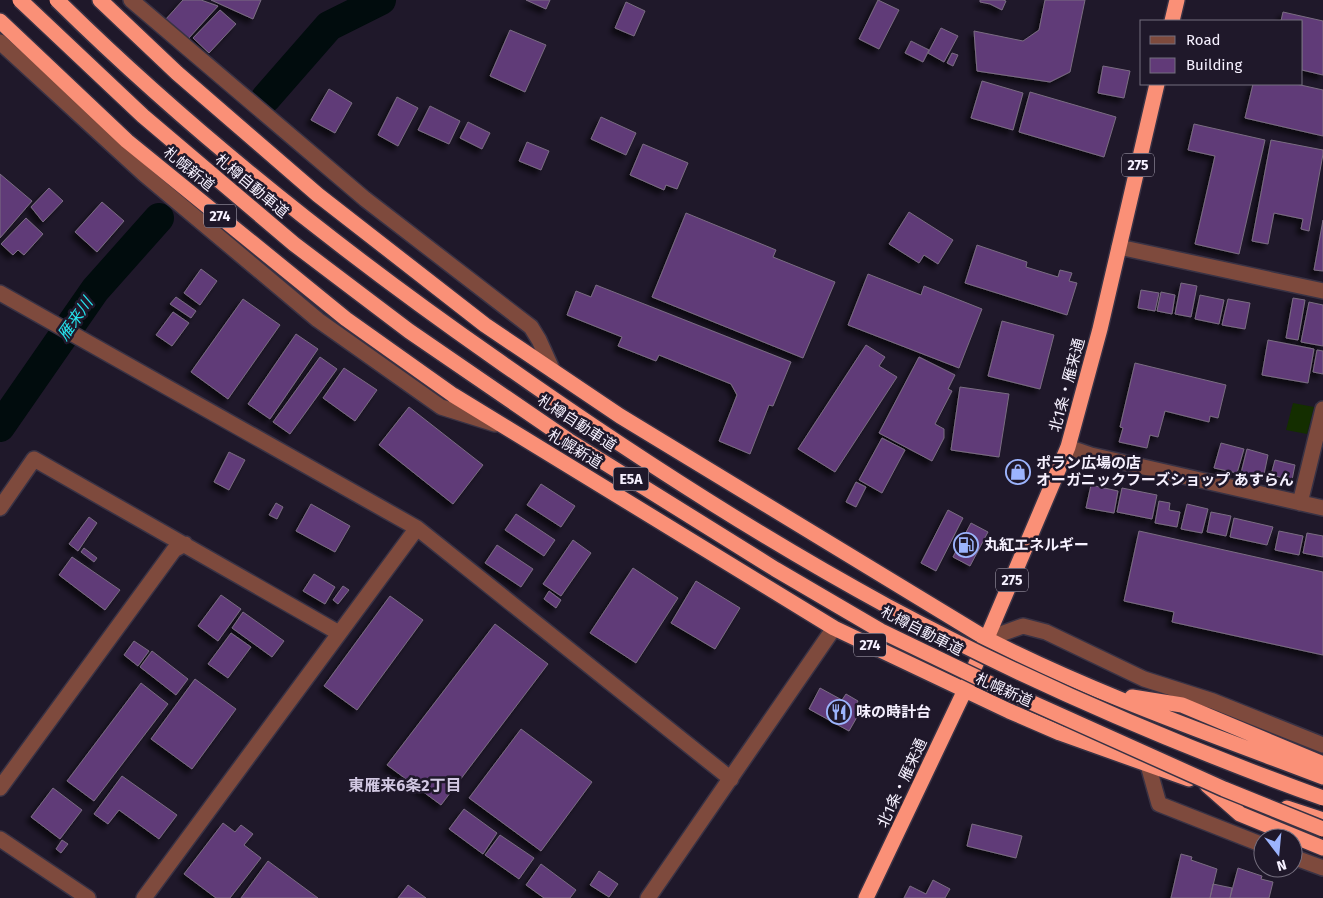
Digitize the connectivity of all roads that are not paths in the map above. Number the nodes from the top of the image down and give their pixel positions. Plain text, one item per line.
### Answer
1 (20, 0) edge
2 (57, 0) edge
3 (100, 0) edge
4 (131, 0) edge
5 (1177, 0) edge
6 (1172, 20) edge
7 (0, 21) edge
8 (0, 42) edge
9 (1157, 85) edge
10 (1119, 247) junction
11 (1323, 290) edge
12 (0, 293) edge
13 (553, 371) junction
14 (1323, 409) edge
15 (504, 427) junction
16 (1068, 447) junction
17 (1300, 503) junction
18 (0, 508) edge
19 (1323, 508) edge
20 (417, 528) junction
21 (185, 544) junction
22 (834, 628) junction
23 (339, 633) junction
24 (987, 639) junction
25 (964, 692) junction
26 (1100, 692) junction
27 (1323, 745) edge
28 (1323, 764) edge
29 (1148, 766) junction
30 (1323, 777) edge
31 (731, 779) junction
32 (1208, 785) junction
33 (0, 788) edge
34 (1323, 798) edge
35 (1323, 820) edge
36 (1323, 829) edge
37 (0, 839) edge
38 (1253, 841) edge
39 (1321, 847) edge
40 (1303, 861) edge
41 (1323, 868) edge
42 (88, 898) edge
43 (144, 898) edge
44 (648, 898) edge
45 (866, 898) edge

1 - 36 highway, 札樽自動車道 / E5A, bridge
2 - 34 highway, 札樽自動車道 / E5A, bridge
3 - 13 highway
4 - 13 street
5 - 6 highway
7 - 15 highway, 札幌新道 / 274
8 - 15 street
9 - 10 highway, 北1条・雁来通 / 275
10 - 11 street
10 - 16 highway, 北1条・雁来通 / 275
12 - 20 street
13 - 24 highway
14 - 17 street
15 - 22 highway, 札幌新道 / 274
16 - 17 street
16 - 24 highway, 北1条・雁来通 / 275
17 - 19 street
18 - 21 street
20 - 23 street
20 - 31 street
21 - 23 street
21 - 33 street
22 - 25 highway, 札幌新道 / 274
22 - 31 street
23 - 43 street
24 - 25 highway, 北1条・雁来通 / 275
24 - 26 highway
24 - 27 street
25 - 29 highway, 札幌新道 / 274
25 - 45 highway, 北1条・雁来通 / 275
26 - 28 highway
26 - 30 highway
29 - 32 highway, 札幌新道 / 274
29 - 38 street
31 - 44 street
32 - 35 highway, 札幌新道 / 274
32 - 39 highway
37 - 42 street
40 - 41 street

